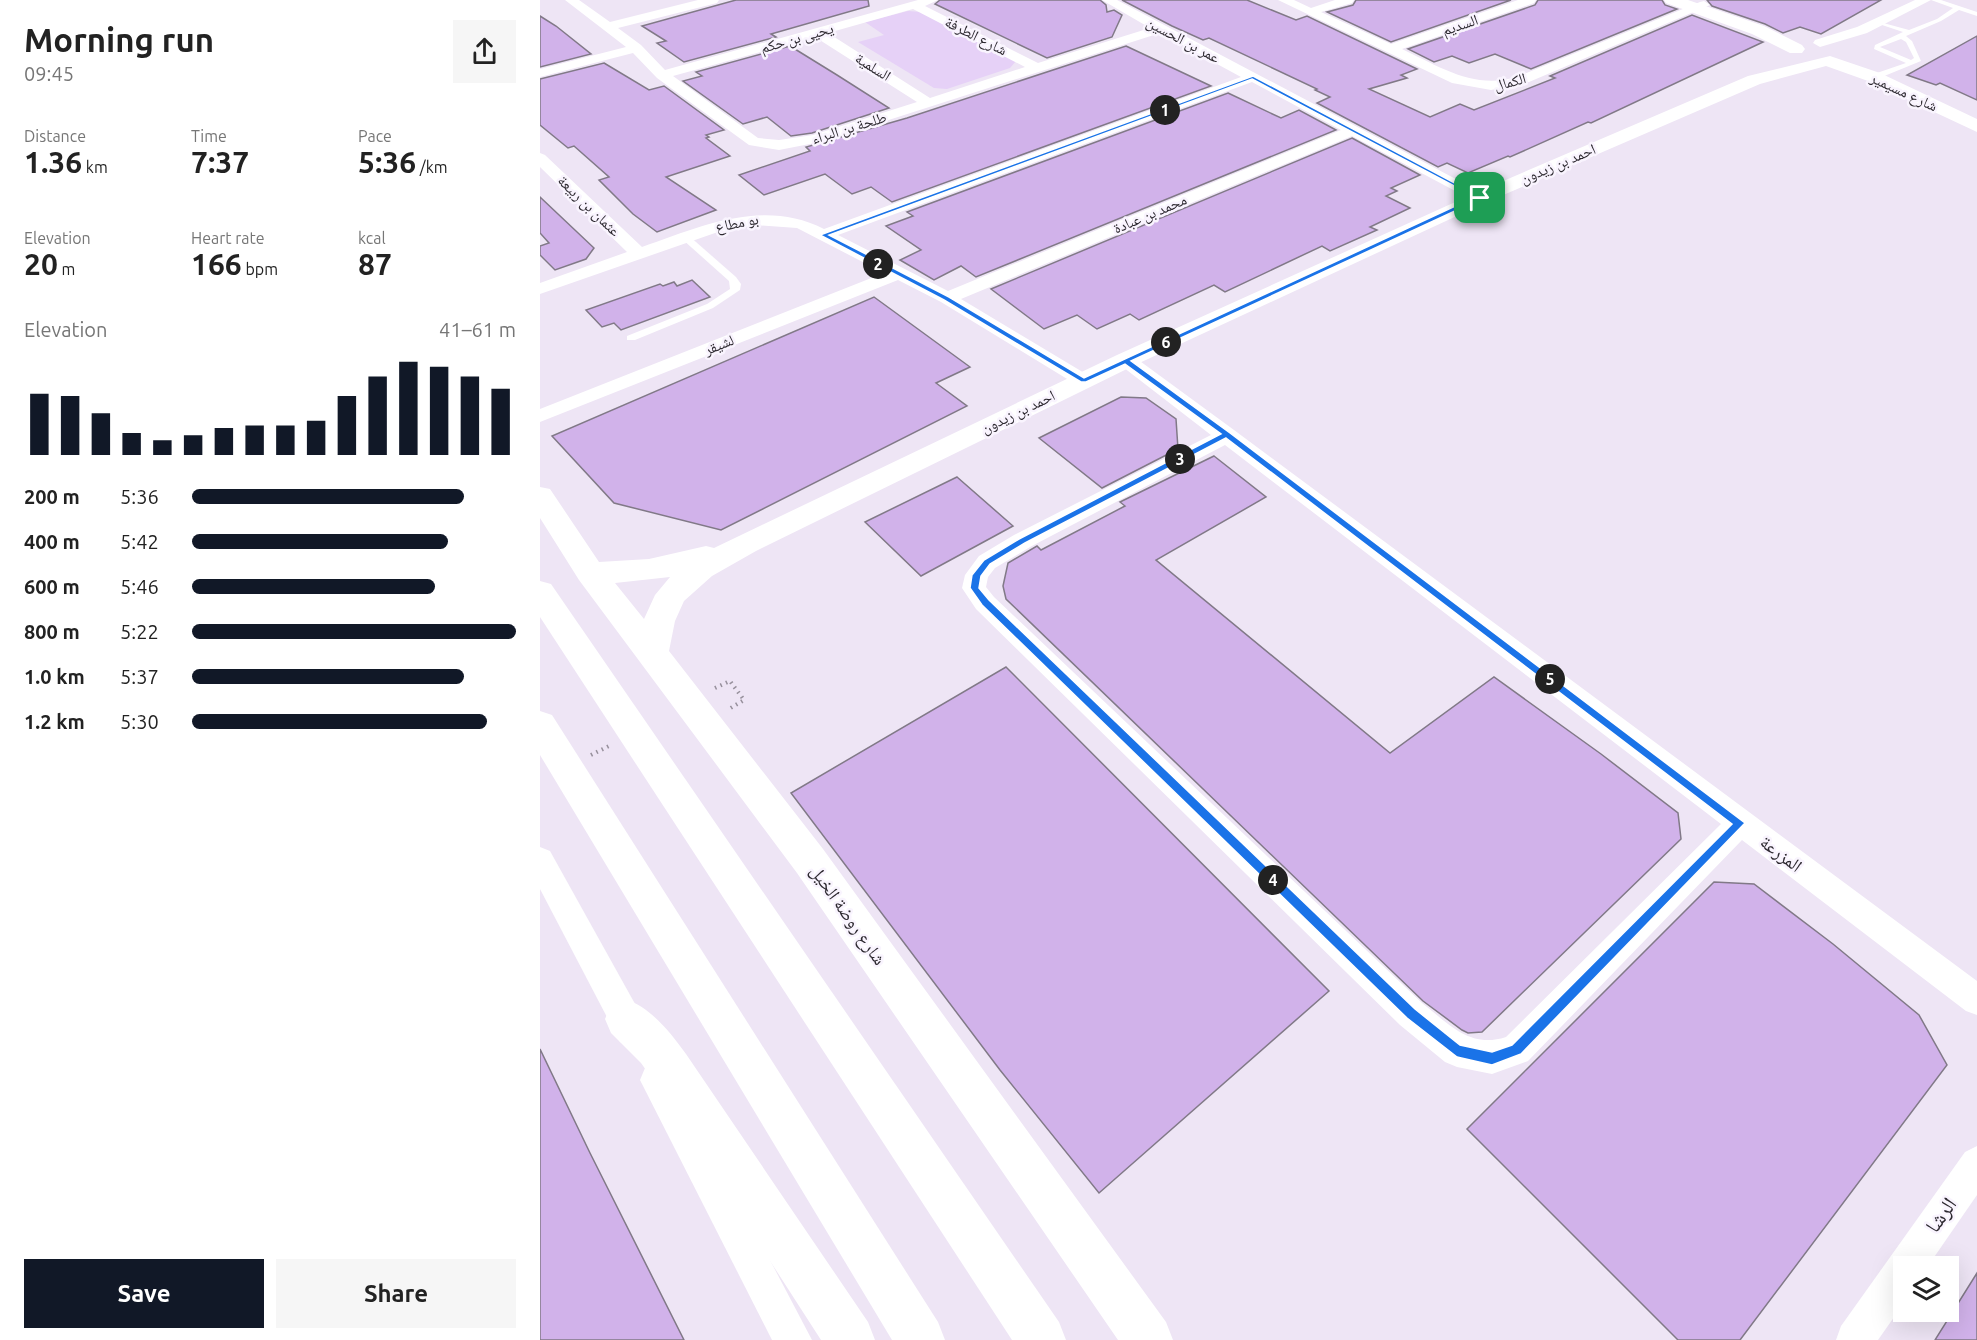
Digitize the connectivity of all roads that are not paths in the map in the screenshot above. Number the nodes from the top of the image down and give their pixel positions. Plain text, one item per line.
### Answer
1 (571, 0) edge
2 (713, 0) edge
3 (932, 0) edge
4 (1108, 0) edge
5 (1284, 0) edge
6 (1348, 0) edge
7 (1530, 0) edge
8 (1672, 0) edge
9 (1925, 0) edge
10 (1934, 0) edge
11 (914, 5) junction
12 (1696, 5) edge
13 (1958, 8) junction
14 (1310, 12) junction
15 (1977, 14) edge
16 (1878, 22) junction
17 (607, 27) junction
18 (1163, 28) junction
19 (1862, 30) junction
20 (817, 32) junction
21 (1910, 32) junction
22 (1900, 35) junction
23 (1807, 47) junction
24 (636, 48) junction
25 (1390, 49) junction
26 (1835, 57) junction
27 (1912, 63) junction
28 (1037, 68) junction
29 (540, 74) edge
30 (662, 75) junction
31 (1879, 75) junction
32 (1253, 77) junction
33 (1754, 80) junction
34 (929, 103) junction
35 (1977, 119) edge
36 (1977, 126) edge
37 (1353, 130) junction
38 (540, 158) edge
39 (1480, 198) junction
40 (823, 235) junction
41 (685, 237) junction
42 (639, 254) junction
43 (897, 274) junction
44 (540, 289) edge
45 (947, 298) junction
46 (632, 338) dead end
47 (1126, 360) junction
48 (1084, 381) junction
49 (540, 416) edge
50 (1227, 435) junction
51 (540, 496) edge
52 (745, 544) junction
53 (590, 572) junction
54 (540, 592) edge
55 (652, 654) junction
56 (540, 725) edge
57 (1740, 823) junction
58 (540, 860) edge
59 (1977, 1000) edge
60 (626, 1019) junction
61 (1977, 1164) edge
62 (1913, 1256) edge
63 (1893, 1285) edge
64 (793, 1340) edge
65 (850, 1340) edge
66 (920, 1340) edge
67 (1041, 1340) edge
68 (1148, 1340) edge
69 (1855, 1340) edge

1 - 17 street, طلحة بن البراء
2 - 17 street
3 - 11 street, يحيى بن حكم
4 - 18 street, عمر بن الحسين
5 - 14 street, الكمال
6 - 14 street
7 - 25 street, السديم
8 - 12 street
9 - 16 street, احمد بن زيدون
10 - 13 lane
11 - 20 street, يحيى بن حكم
11 - 28 street, شارع الطرفة
12 - 23 street
12 - 25 street, الكمال
13 - 15 lane
13 - 21 lane
14 - 25 street, الكمال
16 - 19 street, احمد بن زيدون
16 - 21 lane
17 - 24 street, طلحة بن البراء
18 - 28 street, طلحة بن البراء
18 - 32 street, عمر بن الحسين
19 - 23 street, احمد بن زيدون
19 - 26 street, احمد بن زيدون
20 - 30 street, يحيى بن حكم
20 - 34 street, السلمية
21 - 22 lane
22 - 27 lane
22 - 27 lane
23 - 26 street
23 - 26 street
23 - 33 street, احمد بن زيدون
24 - 29 street
24 - 30 street, طلحة بن البراء
26 - 31 street, شارع مسيمير
26 - 33 street, احمد بن زيدون
27 - 31 lane
28 - 34 street, طلحة بن البراء
30 - 34 street, طلحة بن البراء
31 - 35 street, شارع مسيمير
31 - 36 street, شارع مسيمير
32 - 37 street, عمر بن الحسين
32 - 40 street
33 - 39 street, احمد بن زيدون
37 - 39 street, عمر بن الحسين
37 - 45 street, محمد بن عبادة
38 - 42 street, عثمان بن ربيعة
39 - 47 street, احمد بن زيدون
40 - 41 street, بو مطاع
40 - 43 street, بو مطاع
41 - 42 street, بو مطاع
41 - 46 lane
42 - 44 street, بو مطاع
43 - 45 street, بو مطاع
43 - 49 street, لشيقر
45 - 48 street, بو مطاع
47 - 48 street, احمد بن زيدون
47 - 50 street, المزرعة
48 - 52 street, احمد بن زيدون
50 - 57 street, المزرعة
50 - 57 street
51 - 53 street, شارع روضة الخيل
52 - 53 street, احمد بن زيدون
52 - 55 street, احمد بن زيدون
53 - 55 street, شارع روضة الخيل
54 - 67 street
55 - 68 street, شارع روضة الخيل
56 - 66 street
57 - 59 street, المزرعة
58 - 60 street
60 - 64 street
60 - 65 street
61 - 62 street, الرشا
63 - 69 street, الرشا

